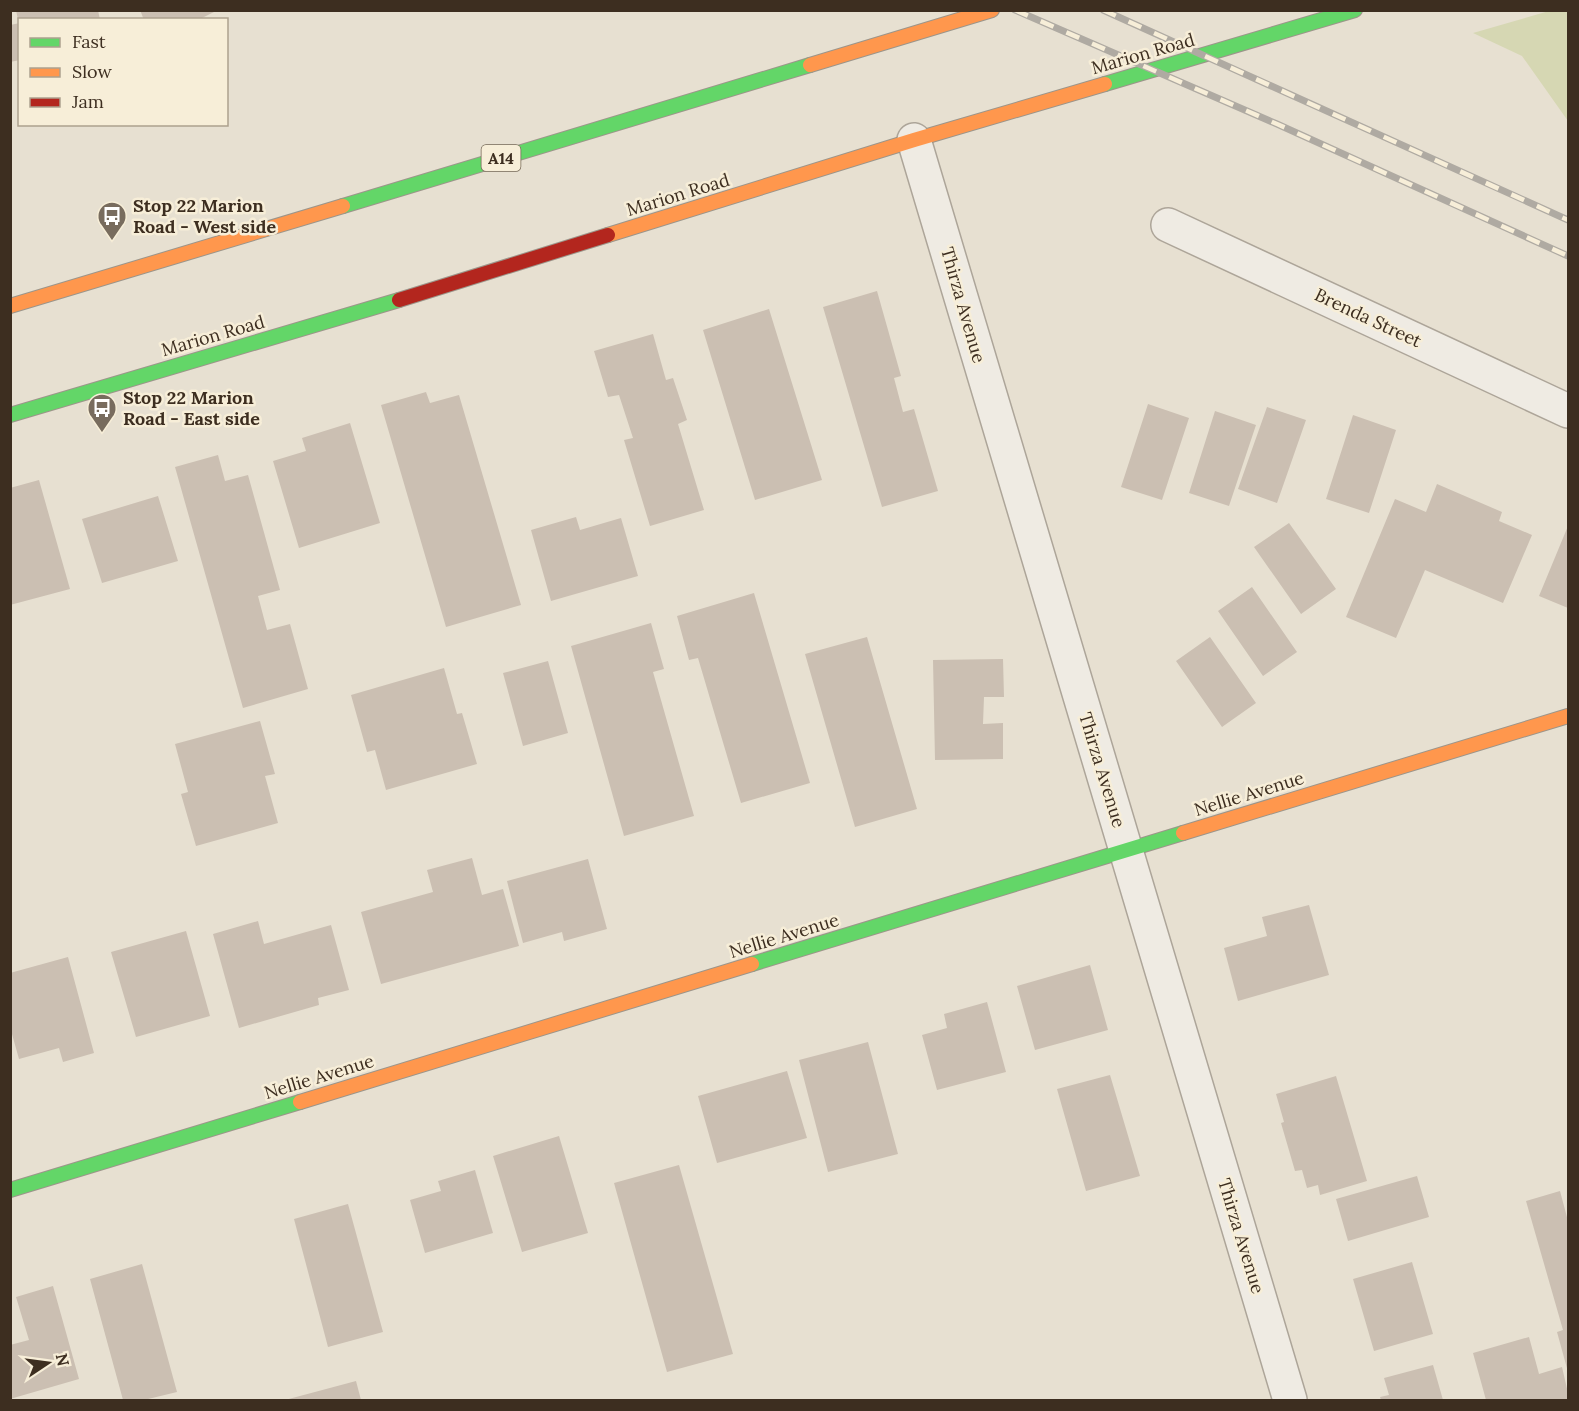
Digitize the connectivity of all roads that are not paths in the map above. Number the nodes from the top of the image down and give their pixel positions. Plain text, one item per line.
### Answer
1 (992, 10) edge
2 (1355, 10) edge
3 (914, 140) junction
4 (1168, 225) dead end
5 (10, 306) edge
6 (1569, 411) edge
7 (10, 415) edge
8 (1569, 716) edge
9 (1126, 851) junction
10 (10, 1190) edge
11 (1290, 1401) edge

1 - 5 main road, A14
2 - 3 main road, Marion Road
3 - 7 main road, Marion Road
3 - 9 street, Thirza Avenue
4 - 6 street, Brenda Street
8 - 9 main road, Nellie Avenue
9 - 10 main road, Nellie Avenue
9 - 11 street, Thirza Avenue

